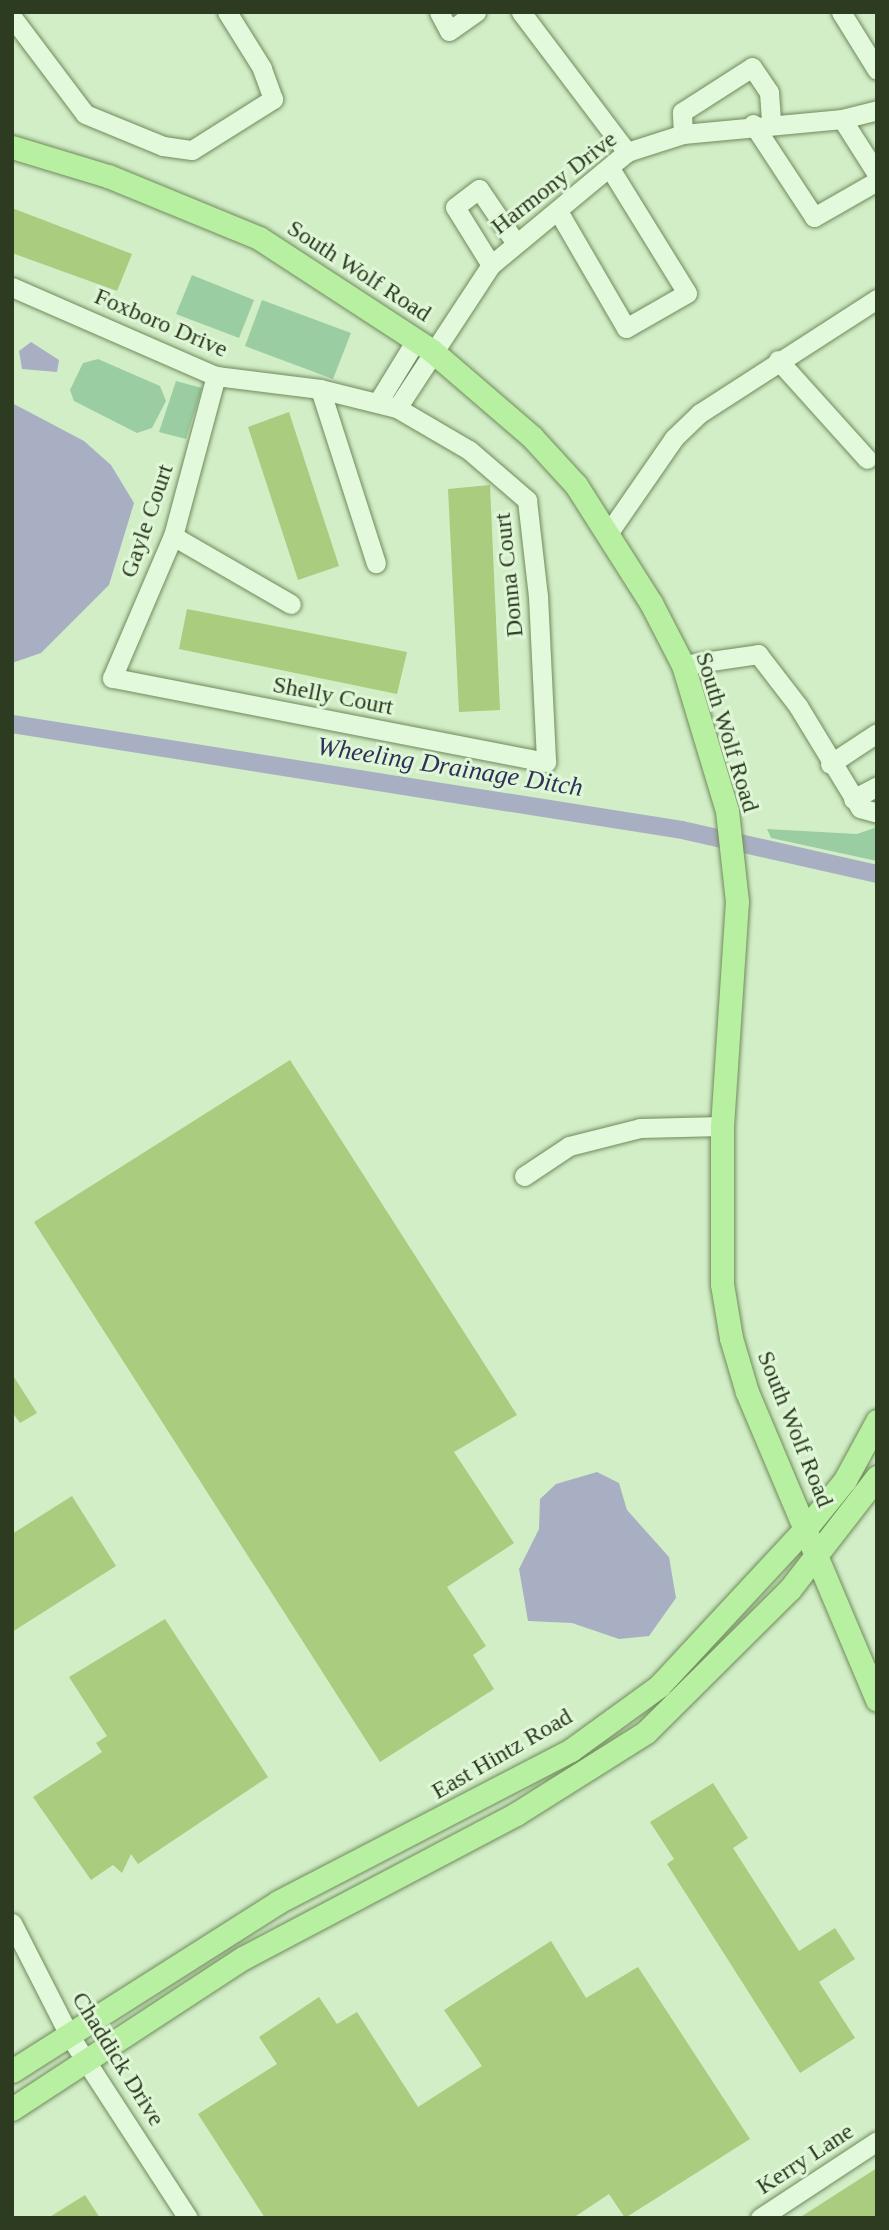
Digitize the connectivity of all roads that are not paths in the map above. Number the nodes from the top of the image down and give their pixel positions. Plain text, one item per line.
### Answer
1 (226, 12) edge
2 (439, 12) edge
3 (476, 12) edge
4 (521, 12) edge
5 (841, 12) edge
6 (12, 17) edge
7 (877, 70) edge
8 (877, 110) edge
9 (842, 119) junction
10 (762, 123) junction
11 (683, 134) junction
12 (12, 147) edge
13 (627, 152) junction
14 (611, 170) junction
15 (877, 174) edge
16 (877, 181) edge
17 (558, 211) junction
18 (515, 242) junction
19 (491, 265) junction
20 (12, 287) edge
21 (877, 299) edge
22 (423, 345) junction
23 (778, 360) junction
24 (216, 376) junction
25 (320, 389) junction
26 (378, 402) junction
27 (397, 408) junction
28 (867, 459) dead end
29 (609, 532) junction
30 (173, 536) junction
31 (376, 563) dead end
32 (291, 604) dead end
33 (682, 665) junction
34 (112, 678) joint
35 (877, 733) edge
36 (545, 762) joint
37 (830, 764) junction
38 (877, 786) edge
39 (863, 807) edge
40 (722, 1126) junction
41 (524, 1176) dead end
42 (877, 1421) edge
43 (877, 1477) edge
44 (807, 1527) junction
45 (819, 1554) junction
46 (877, 1700) edge
47 (12, 1923) edge
48 (69, 2035) junction
49 (87, 2059) junction
50 (12, 2071) edge
51 (12, 2109) edge
52 (877, 2141) edge
53 (188, 2218) edge
54 (760, 2218) edge

1 - 6 street
2 - 3 street
4 - 13 street
5 - 7 street
8 - 9 street, Harmony Drive
9 - 10 street, Harmony Drive
9 - 15 street
10 - 11 street, Harmony Drive
10 - 11 street
10 - 16 street
11 - 13 street, Harmony Drive
12 - 22 main road, South Wolf Road
13 - 14 street, Harmony Drive
14 - 17 street, Harmony Drive
14 - 17 street
17 - 18 street, Harmony Drive
18 - 19 street, Harmony Drive
18 - 19 street
19 - 22 street, Harmony Drive
20 - 24 street, Foxboro Drive
21 - 23 street
22 - 26 street
22 - 27 street
22 - 29 main road, South Wolf Road
23 - 28 street
23 - 29 street
24 - 25 street, Foxboro Drive
24 - 30 street, Gayle Court
25 - 26 street, Foxboro Drive
25 - 31 street
26 - 27 street, Foxboro Drive
27 - 36 street, Donna Court
29 - 33 main road, South Wolf Road
30 - 32 street
30 - 34 street, Gayle Court
33 - 37 street
33 - 40 main road, South Wolf Road
34 - 36 street, Shelly Court
35 - 37 street
37 - 39 street
38 - 39 street
40 - 41 street
40 - 44 main road, South Wolf Road
42 - 44 main road, East Hintz Road
43 - 45 main road
44 - 45 main road, South Wolf Road
44 - 48 main road, East Hintz Road
45 - 46 main road, South Wolf Road
45 - 49 main road
47 - 48 street, Chaddick Drive
48 - 49 street, Chaddick Drive
48 - 50 main road, East Hintz Road
49 - 51 main road
49 - 53 street, Chaddick Drive
52 - 54 street, Kerry Lane

